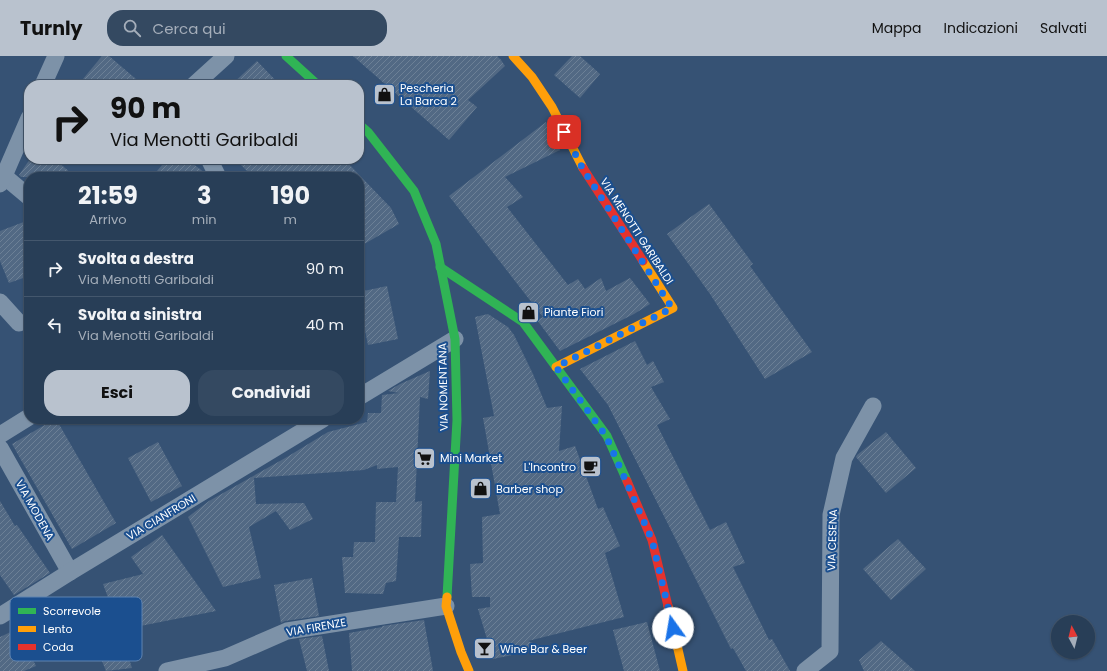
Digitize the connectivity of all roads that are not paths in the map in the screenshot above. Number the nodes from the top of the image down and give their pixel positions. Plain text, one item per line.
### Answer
1 (56, 56) edge
2 (226, 56) edge
3 (286, 56) edge
4 (513, 56) edge
5 (45, 80) edge
6 (200, 80) edge
7 (312, 80) edge
8 (364, 128) edge
9 (24, 129) edge
10 (2, 180) edge
11 (24, 194) edge
12 (440, 267) junction
13 (0, 302) edge
14 (19, 323) dead end
15 (455, 339) junction
16 (556, 367) junction
17 (364, 394) edge
18 (873, 406) dead end
19 (24, 420) edge
20 (315, 424) edge
21 (0, 435) edge
22 (0, 448) edge
23 (70, 572) junction
24 (30, 597) edge
25 (446, 606) junction
26 (10, 610) edge
27 (0, 616) edge
28 (167, 671) edge
29 (469, 671) edge
30 (683, 671) edge
31 (805, 671) edge

1 - 5 street
2 - 6 street
3 - 7 street
4 - 16 street, VIA MENOTTI GARIBALDI
8 - 12 street, VIA NOMENTANA
9 - 10 street
10 - 11 street
12 - 15 street, VIA NOMENTANA
12 - 16 street
13 - 14 street
15 - 17 street
15 - 25 street, VIA NOMENTANA
16 - 30 street
18 - 31 street, VIA CESENA
19 - 21 street
20 - 23 street, VIA CIANFRONI
22 - 23 street, VIA MODENA
23 - 24 street, VIA CIANFRONI
25 - 28 street, VIA FIRENZE
25 - 29 street, VIA NOMENTANA
26 - 27 street, VIA CIANFRONI

